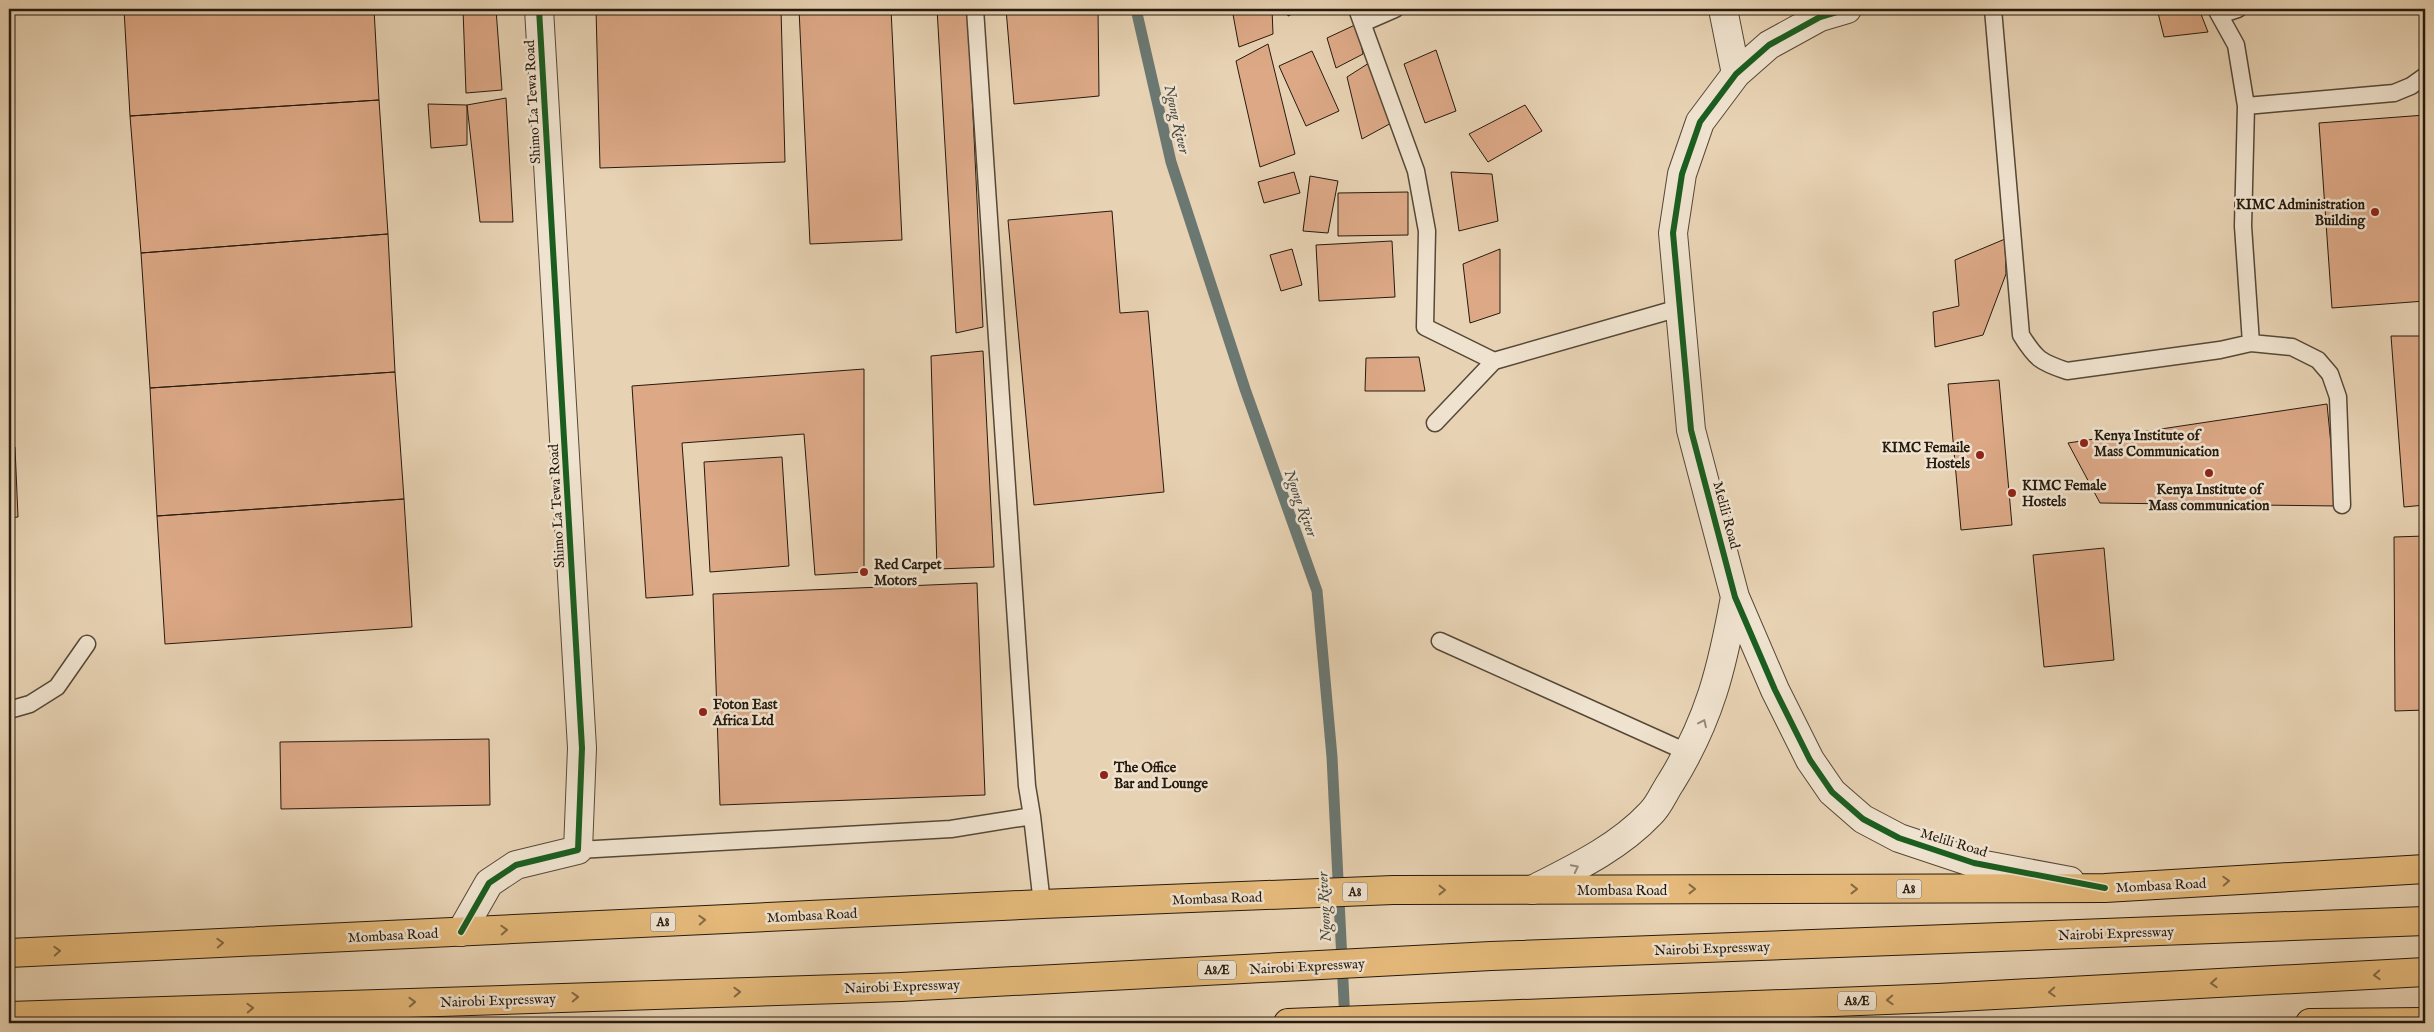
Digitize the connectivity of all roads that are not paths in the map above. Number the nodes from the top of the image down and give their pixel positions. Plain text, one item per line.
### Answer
1 (539, 9) edge
2 (975, 9) edge
3 (1395, 9) edge
4 (1723, 9) edge
5 (1847, 9) edge
6 (1993, 9) edge
7 (2238, 9) edge
8 (2218, 12) edge
9 (1360, 16) edge
10 (1736, 74) junction
11 (2425, 76) edge
12 (2246, 106) junction
13 (1679, 308) junction
14 (2251, 343) junction
15 (1494, 361) junction
16 (1435, 423) dead end
17 (2342, 505) dead end
18 (1736, 596) junction
19 (1440, 641) dead end
20 (87, 644) dead end
21 (9, 710) edge
22 (1689, 753) junction
23 (1032, 816) junction
24 (578, 850) junction
25 (2425, 869) edge
26 (2105, 888) junction
27 (1532, 890) junction
28 (1042, 904) junction
29 (2425, 921) edge
30 (460, 932) junction
31 (9, 953) edge
32 (2425, 972) edge
33 (9, 1016) edge
34 (2425, 1022) edge
35 (1288, 1023) edge
36 (2310, 1023) edge

1 - 24 street, Shimo La Tewa Road
2 - 23 lane
3 - 9 lane
4 - 10 street
5 - 10 street, Melili Road
6 - 14 lane
7 - 8 lane
8 - 12 lane
9 - 15 lane
10 - 13 street, Melili Road
11 - 12 lane
12 - 14 lane
13 - 15 lane
13 - 18 street, Melili Road
14 - 17 lane
15 - 16 lane
22 -> 18 street, Melili Road
18 - 26 street, Melili Road
19 - 22 lane
20 - 21 lane
27 -> 22 street, Melili Road
23 - 24 lane
23 - 28 lane
24 - 30 street
26 -> 25 highway, Mombasa Road / A8
27 -> 26 highway, Mombasa Road / A8
28 -> 27 highway, Mombasa Road / A8
30 -> 28 highway, Mombasa Road / A8
33 -> 29 highway, Nairobi Expressway / A8/E
31 -> 30 highway, Mombasa Road / A8
32 -> 35 highway, A8/E
34 - 36 highway

